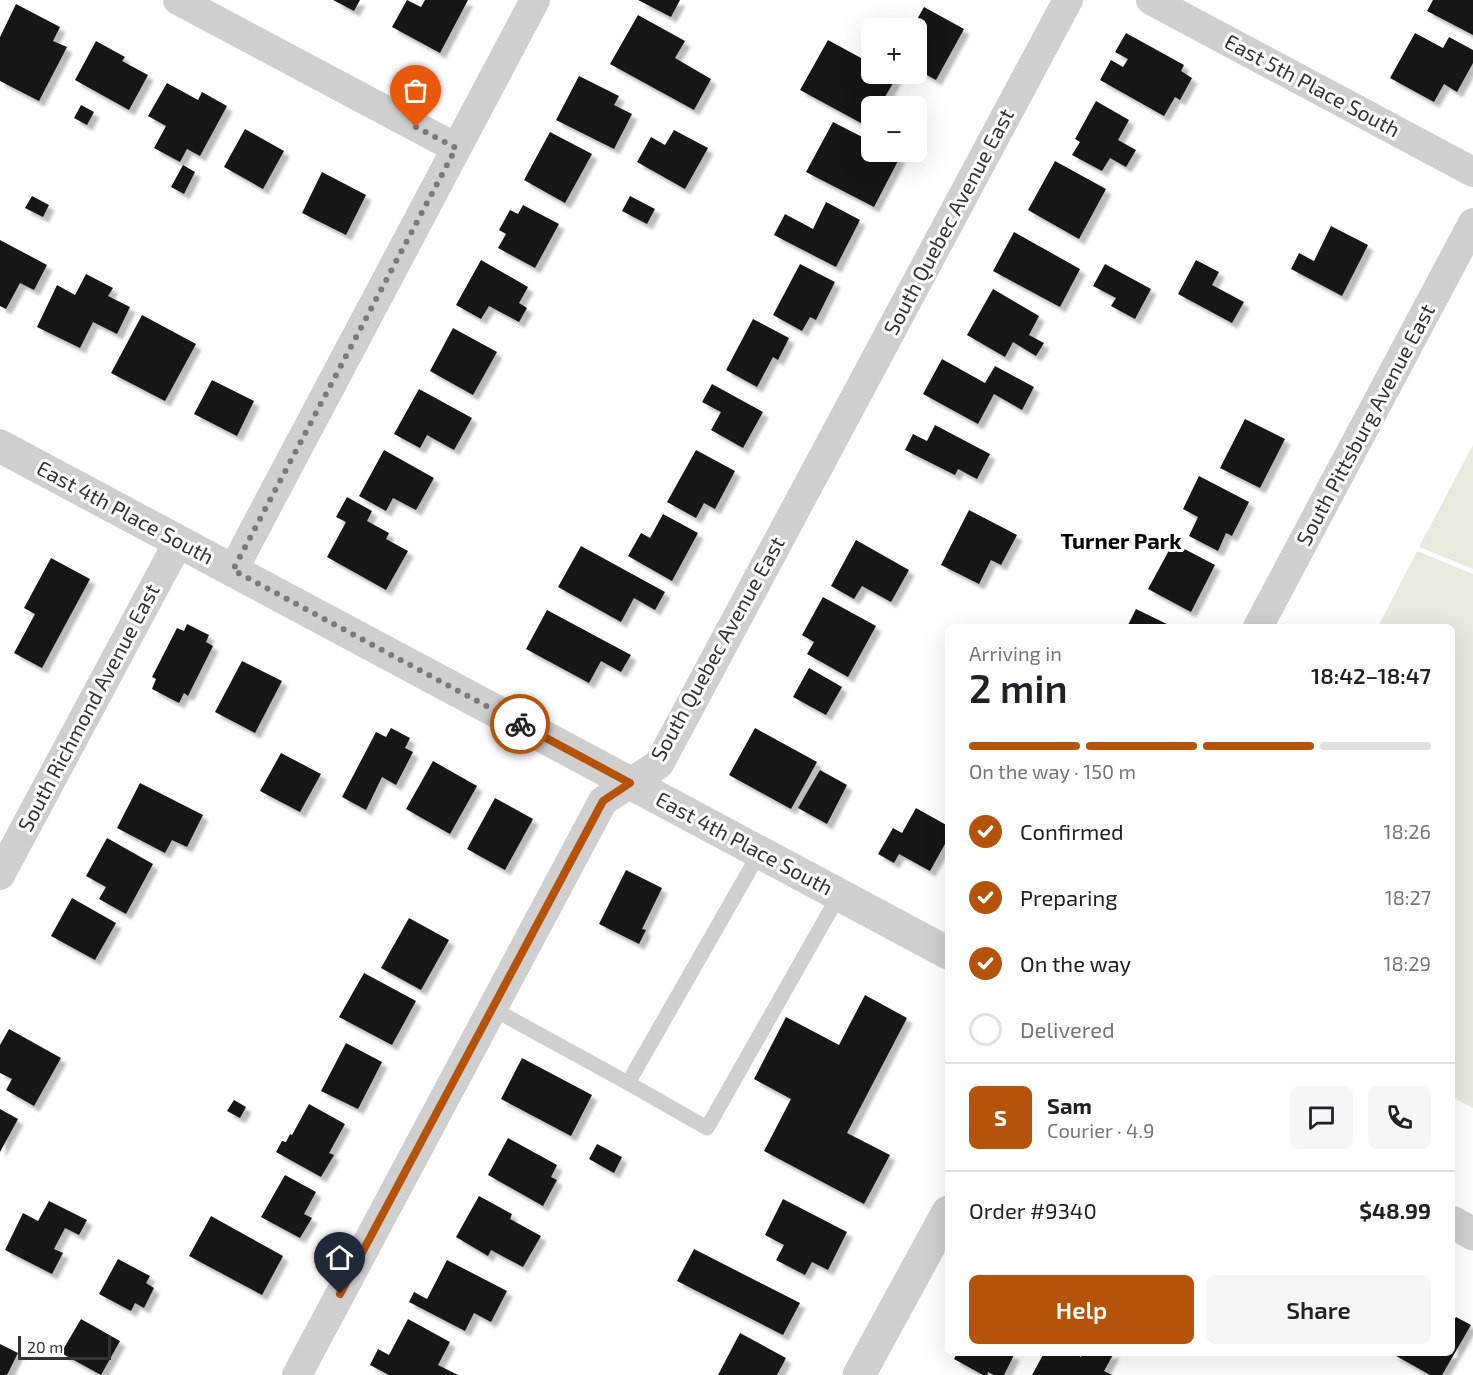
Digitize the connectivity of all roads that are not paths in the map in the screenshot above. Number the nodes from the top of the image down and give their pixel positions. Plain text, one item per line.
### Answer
1 (178, 0) edge
2 (535, 0) edge
3 (1068, 0) edge
4 (1151, 0) edge
5 (456, 148) junction
6 (1473, 172) edge
7 (1473, 223) edge
8 (0, 446) edge
9 (179, 541) junction
10 (233, 570) junction
11 (1260, 624) edge
12 (630, 783) junction
13 (760, 852) junction
14 (0, 876) edge
15 (839, 895) junction
16 (945, 951) edge
17 (492, 1009) junction
18 (628, 1083) junction
19 (945, 1217) edge
20 (1455, 1224) edge
21 (1473, 1234) edge
22 (297, 1375) edge
23 (859, 1375) edge

1 - 5 street
2 - 5 street
3 - 12 street, South Quebec Avenue East
4 - 6 street, East 5th Place South
5 - 10 street
7 - 11 street, South Pittsburg Avenue East
8 - 9 street, East 4th Place South
9 - 10 street, East 4th Place South
9 - 14 street, South Richmond Avenue East
10 - 12 street, East 4th Place South
12 - 13 street, East 4th Place South
12 - 17 street, South Quebec Avenue East
13 - 15 street, East 4th Place South
13 - 18 lane
15 - 16 street, East 4th Place South
15 - 18 lane
17 - 18 lane
17 - 22 street, South Quebec Avenue East
19 - 23 street
20 - 21 street

